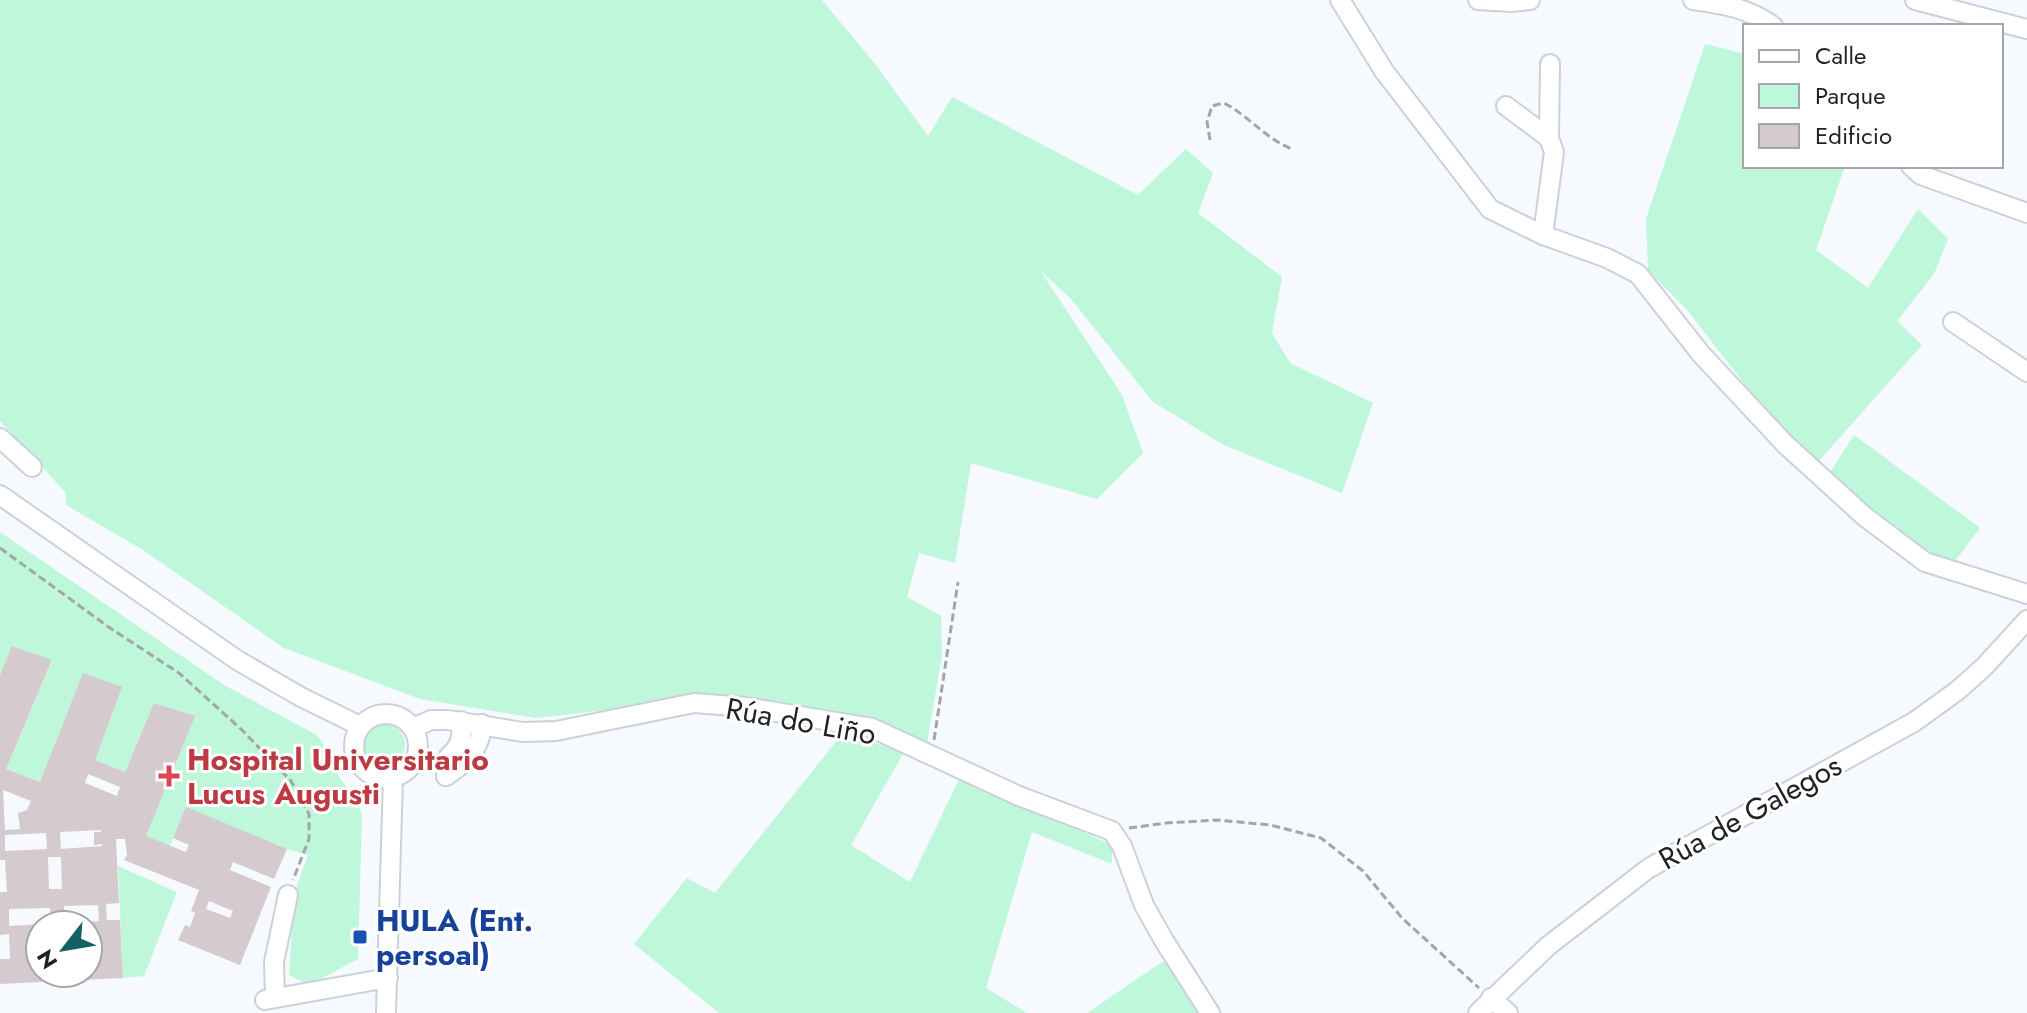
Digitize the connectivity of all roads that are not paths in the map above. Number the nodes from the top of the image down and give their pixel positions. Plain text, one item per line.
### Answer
1 (1340, 0) edge
2 (1478, 0) edge
3 (1530, 0) edge
4 (1693, 0) edge
5 (1915, 0) edge
6 (1770, 24) edge
7 (2027, 29) edge
8 (1550, 64) dead end
9 (1506, 106) dead end
10 (1549, 138) junction
11 (1913, 168) edge
12 (2027, 213) edge
13 (1543, 235) junction
14 (1953, 322) dead end
15 (2027, 372) edge
16 (0, 438) edge
17 (32, 467) dead end
18 (0, 495) edge
19 (2027, 594) edge
20 (2027, 620) edge
21 (461, 721) junction
22 (482, 724) junction
23 (360, 726) junction
24 (413, 728) junction
25 (393, 778) junction
26 (288, 895) road end
27 (388, 978) junction
28 (1491, 998) junction
29 (386, 1013) edge
30 (1210, 1013) edge
31 (1478, 1013) edge
32 (1508, 1013) edge

1 - 13 street
2 - 3 street
4 - 6 street
5 - 7 street
8 - 10 street
9 - 10 street
10 - 13 street
11 - 12 street
13 - 19 street
14 - 15 street
16 - 17 street
18 - 23 street
20 - 28 street, Rúa de Galegos
21 - 22 street, Rúa do Liño
21 - 22 street
21 - 24 street, Rúa do Liño
22 - 30 street, Rúa do Liño
23 - 24 street
23 - 25 street
24 - 25 street
25 - 27 street
26 - 27 street
27 - 29 street
28 - 31 street, Rúa de Galegos
28 - 32 street

